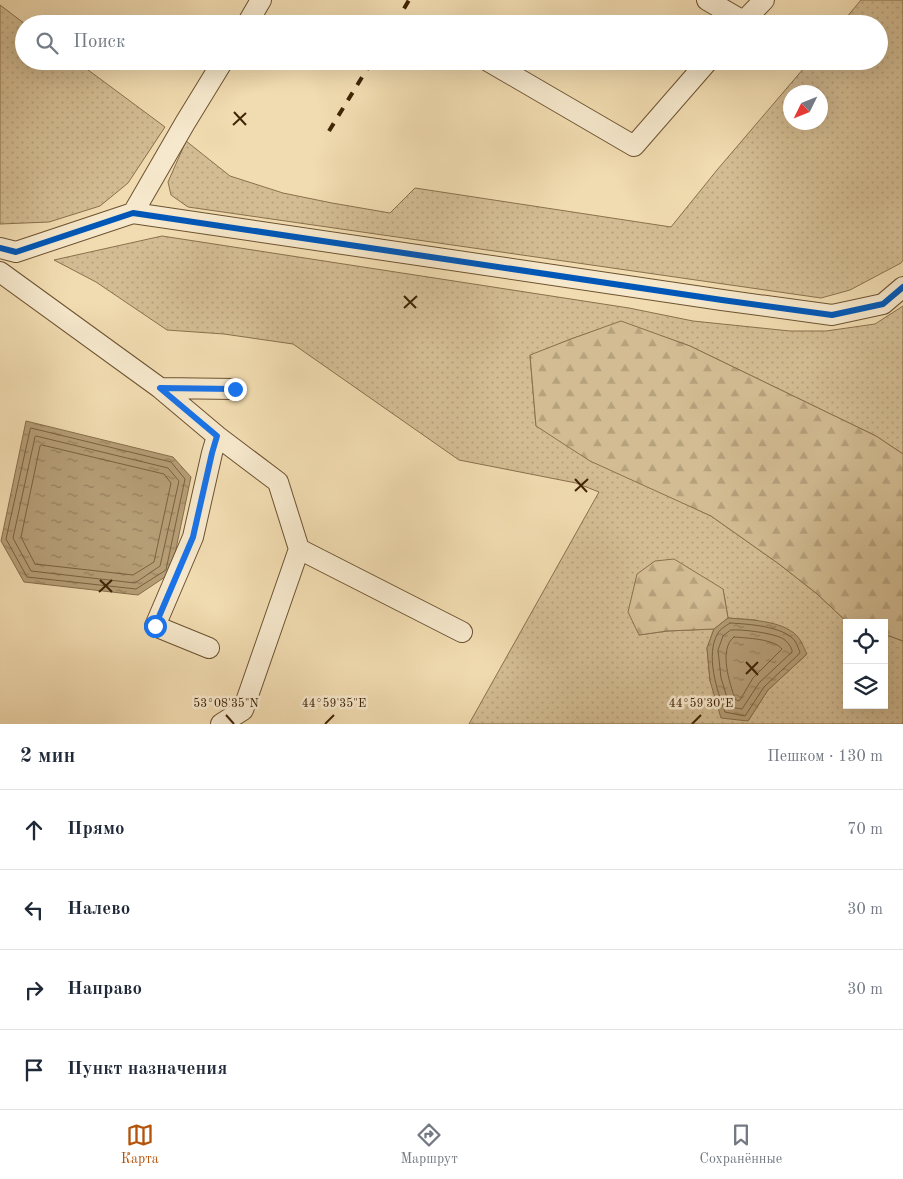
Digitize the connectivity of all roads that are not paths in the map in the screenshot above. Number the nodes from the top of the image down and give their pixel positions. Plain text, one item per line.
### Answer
1 (261, 0) edge
2 (707, 0) edge
3 (764, 0) edge
4 (252, 15) edge
5 (730, 15) edge
6 (750, 15) edge
7 (217, 70) edge
8 (503, 70) edge
9 (700, 70) edge
10 (133, 213) junction
11 (0, 248) edge
12 (0, 272) edge
13 (903, 287) edge
14 (160, 388) junction
15 (235, 389) dead end
16 (217, 436) junction
17 (299, 549) junction
18 (462, 632) dead end
19 (209, 648) dead end
20 (221, 724) edge

1 - 4 street
2 - 5 street
3 - 6 street
7 - 10 street
8 - 9 street
10 - 11 street
10 - 13 street
12 - 14 street
14 - 15 street
14 - 16 street
16 - 17 street
16 - 19 street
17 - 18 street
17 - 20 street

